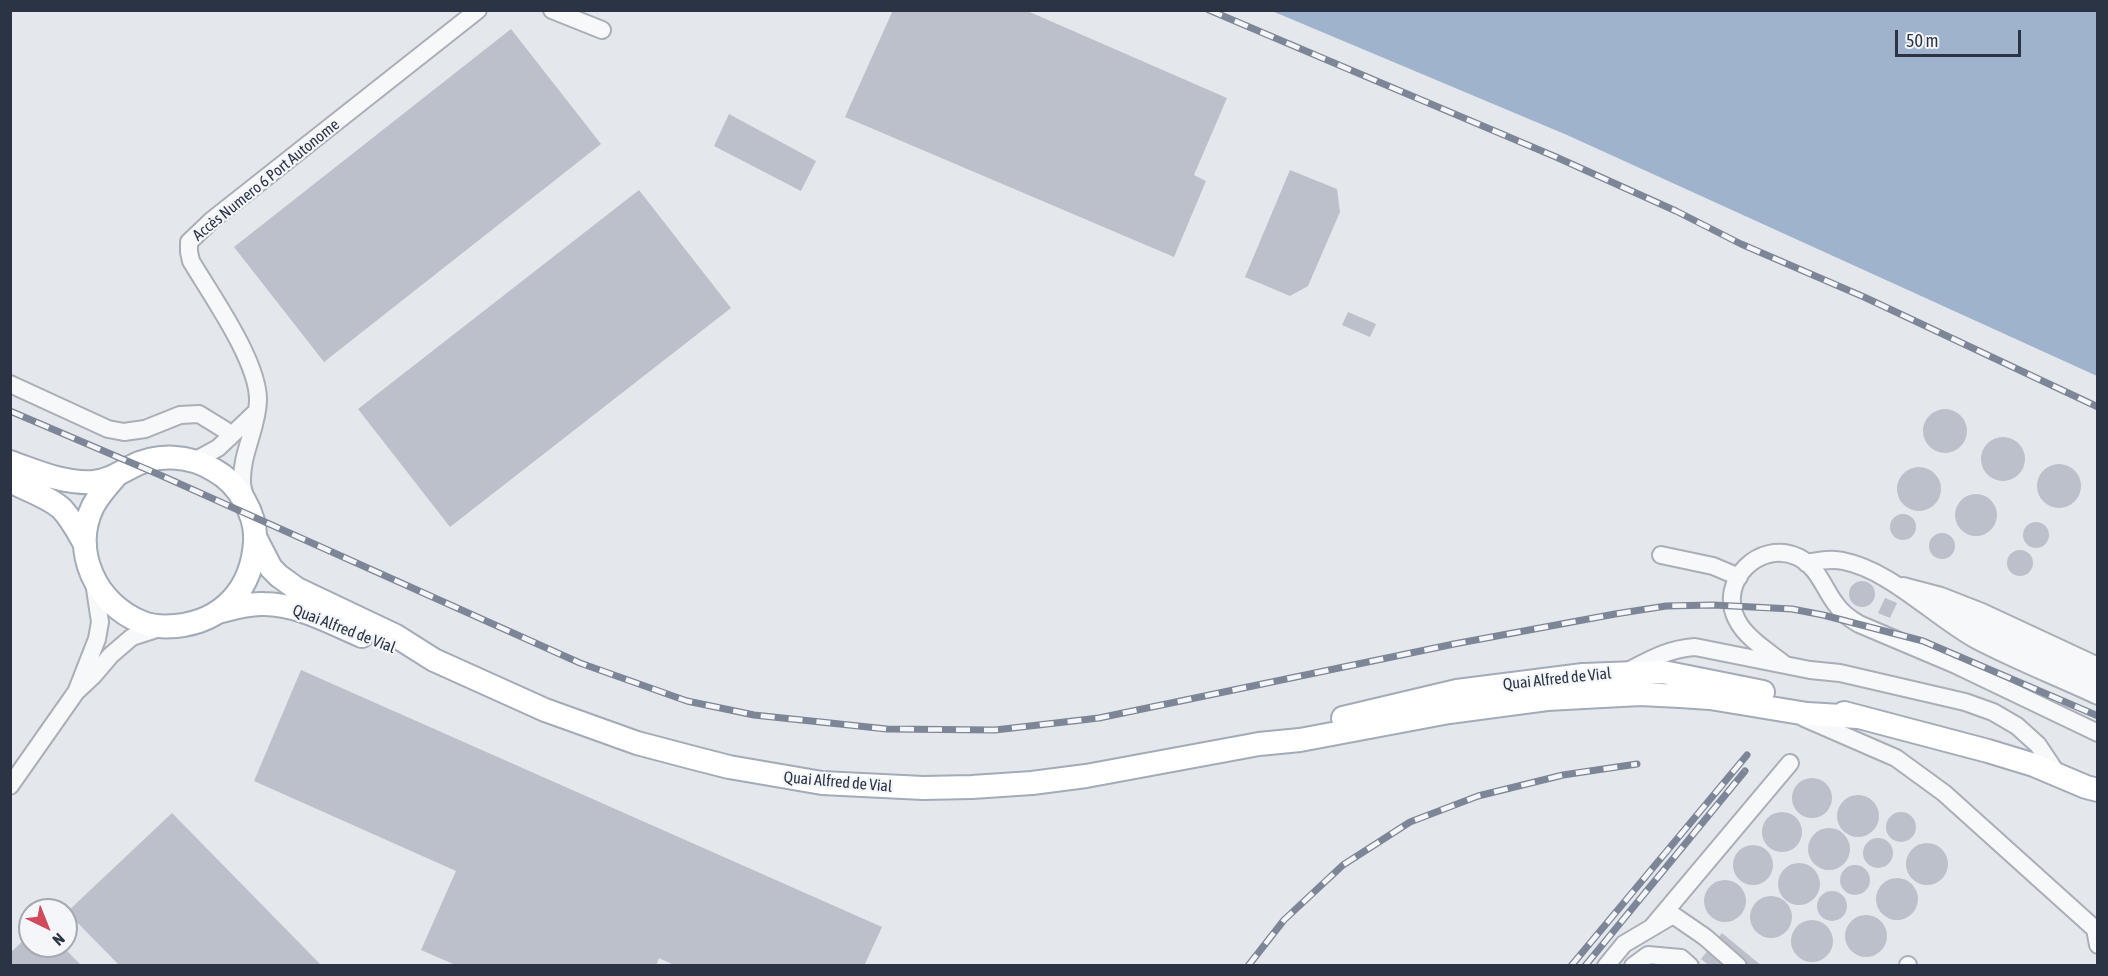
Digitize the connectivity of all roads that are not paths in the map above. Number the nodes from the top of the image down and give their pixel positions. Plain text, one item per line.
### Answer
1 (478, 10) edge
2 (552, 10) edge
3 (602, 30) dead end
4 (10, 384) edge
5 (256, 412) junction
6 (230, 436) junction
7 (194, 461) junction
8 (10, 462) edge
9 (115, 477) junction
10 (10, 481) edge
11 (246, 504) junction
12 (255, 537) junction
13 (85, 544) junction
14 (1662, 555) dead end
15 (1806, 562) junction
16 (1739, 577) junction
17 (94, 581) junction
18 (1891, 582) junction
19 (219, 612) junction
20 (164, 627) junction
21 (434, 660) junction
22 (1784, 664) junction
23 (2097, 666) edge
24 (1625, 673) junction
25 (2097, 682) edge
26 (76, 692) junction
27 (2097, 696) edge
28 (1784, 710) junction
29 (1858, 717) junction
30 (2097, 733) edge
31 (1259, 744) junction
32 (1790, 763) dead end
33 (2058, 775) junction
34 (10, 786) edge
35 (2094, 793) edge
36 (1653, 926) junction
37 (2097, 945) edge
38 (1606, 966) edge
39 (1633, 966) edge
40 (1690, 966) edge
41 (1738, 966) edge

1 - 5 street, Accès Numero 6 Port Autonome
2 - 3 street
4 - 6 street
5 - 6 street
5 - 11 street, Accès Numero 6 Port Autonome
6 - 7 street
7 - 9 main road
7 - 11 main road
8 - 9 main road
9 - 13 main road
10 - 13 main road
11 - 12 main road
12 - 19 main road
12 - 21 main road, Quai Alfred de Vial
13 - 17 main road
14 - 16 street
15 - 16 street
15 - 18 street
15 - 30 street
16 - 22 street
17 - 20 main road
17 - 26 street
18 - 23 street
18 - 25 street
18 - 27 street
19 - 20 main road
19 - 21 main road, Quai Alfred de Vial
20 - 26 street
21 - 31 main road, Quai Alfred de Vial
22 - 24 street
22 - 33 street
24 - 29 main road, Quai Alfred de Vial
24 - 31 main road, Quai Alfred de Vial
26 - 34 street
28 - 29 main road, Quai Alfred de Vial
28 - 31 main road, Quai Alfred de Vial
28 - 37 street
29 - 33 main road, Quai Alfred de Vial
32 - 36 street
33 - 35 main road, Quai Alfred de Vial
36 - 38 street
36 - 41 street
39 - 40 street

